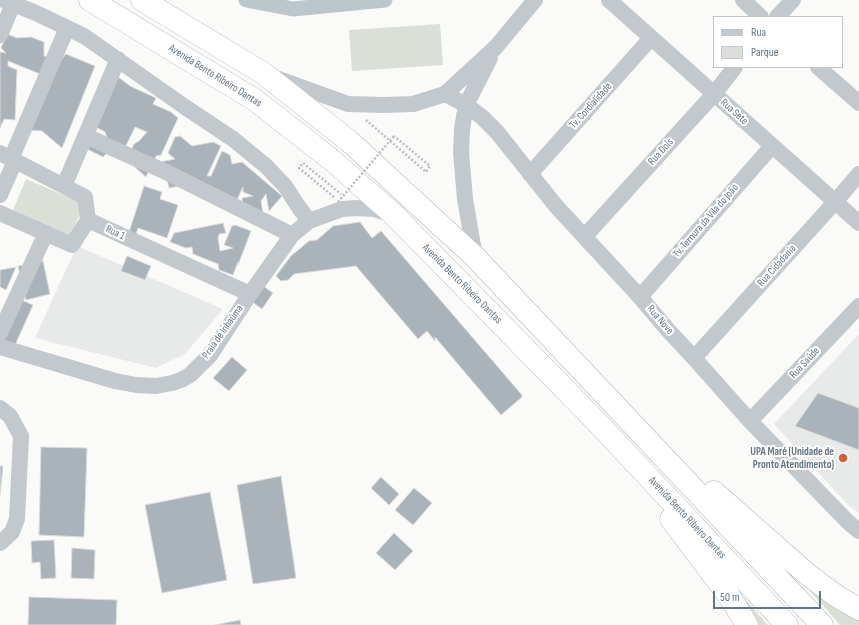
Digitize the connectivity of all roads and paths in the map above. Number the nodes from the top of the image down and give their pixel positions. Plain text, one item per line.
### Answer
1 (90, 0) edge
2 (142, 0) edge
3 (535, 0) edge
4 (609, 0) edge
5 (743, 0) edge
6 (793, 0) edge
7 (9, 2) edge
8 (760, 16) edge
9 (778, 16) edge
10 (67, 28) junction
11 (0, 35) edge
12 (651, 38) junction
13 (494, 48) junction
14 (118, 59) junction
15 (735, 68) edge
16 (819, 68) edge
17 (263, 73) junction
18 (445, 94) junction
19 (714, 94) junction
20 (348, 104) junction
21 (859, 104) edge
22 (466, 105) junction
23 (85, 136) junction
24 (772, 146) junction
25 (9, 158) edge
26 (530, 174) junction
27 (859, 174) edge
28 (64, 186) junction
29 (0, 195) edge
30 (835, 202) junction
31 (357, 208) junction
32 (0, 213) edge
33 (393, 214) junction
34 (88, 220) junction
35 (309, 221) junction
36 (859, 223) edge
37 (46, 234) junction
38 (292, 235) junction
39 (585, 236) junction
40 (475, 257) junction
41 (250, 294) junction
42 (640, 297) junction
43 (859, 306) edge
44 (0, 333) edge
45 (0, 347) edge
46 (694, 358) junction
47 (0, 408) edge
48 (595, 420) junction
49 (750, 421) junction
50 (648, 441) junction
51 (859, 531) edge
52 (0, 543) edge
53 (859, 609) edge
54 (747, 625) edge
55 (787, 625) edge
56 (822, 625) edge

1 - 33 highway, Avenida Bento Ribeiro Dantas
2 - 17 highway
3 - 13 street
4 - 12 street, Rua Sete
5 - 8 street
6 - 9 street
7 - 10 street
7 - 11 street
10 - 14 street
10 - 25 street
12 - 19 street, Rua Sete
12 - 26 street, Tv. Cordialidade
13 - 18 street
13 - 22 street
14 - 23 street
14 - 35 street
15 - 19 street, Rua Dois
16 - 21 street
17 - 20 street
17 - 40 highway
18 - 20 street
18 - 22 street, Rua Nove
19 - 24 street, Rua Sete
19 - 39 street, Rua Dois
20 - 31 path, bridge
22 - 26 street, Rua Nove
22 - 40 street
23 - 28 street
23 - 38 street
24 - 30 street, Rua Sete
24 - 42 street, Tv. Ternura da Vila do João
25 - 28 street
25 - 29 street
26 - 39 street, Rua Nove
27 - 30 street, Rua Cidadania
28 - 34 street
30 - 36 street, Rua Sete
30 - 46 street, Rua Cidadania
31 - 33 street, Praia de Inhaúma
31 - 35 street, Praia de Inhaúma
32 - 37 street
33 - 48 highway, Avenida Bento Ribeiro Dantas
34 - 37 street
34 - 41 street, Rua 1
35 - 38 street, Praia de Inhaúma
37 - 44 street
38 - 41 street, Praia de Inhaúma
39 - 42 street, Rua Nove
40 - 50 highway
41 - 45 street, Praia de Inhaúma
42 - 46 street, Rua Nove
43 - 49 street, Rua Saúde
46 - 49 street, Rua Nove
47 - 52 street
48 - 54 highway
48 - 55 highway, Avenida Bento Ribeiro Dantas
49 - 51 street, Rua Nove
50 - 53 highway
50 - 56 highway

